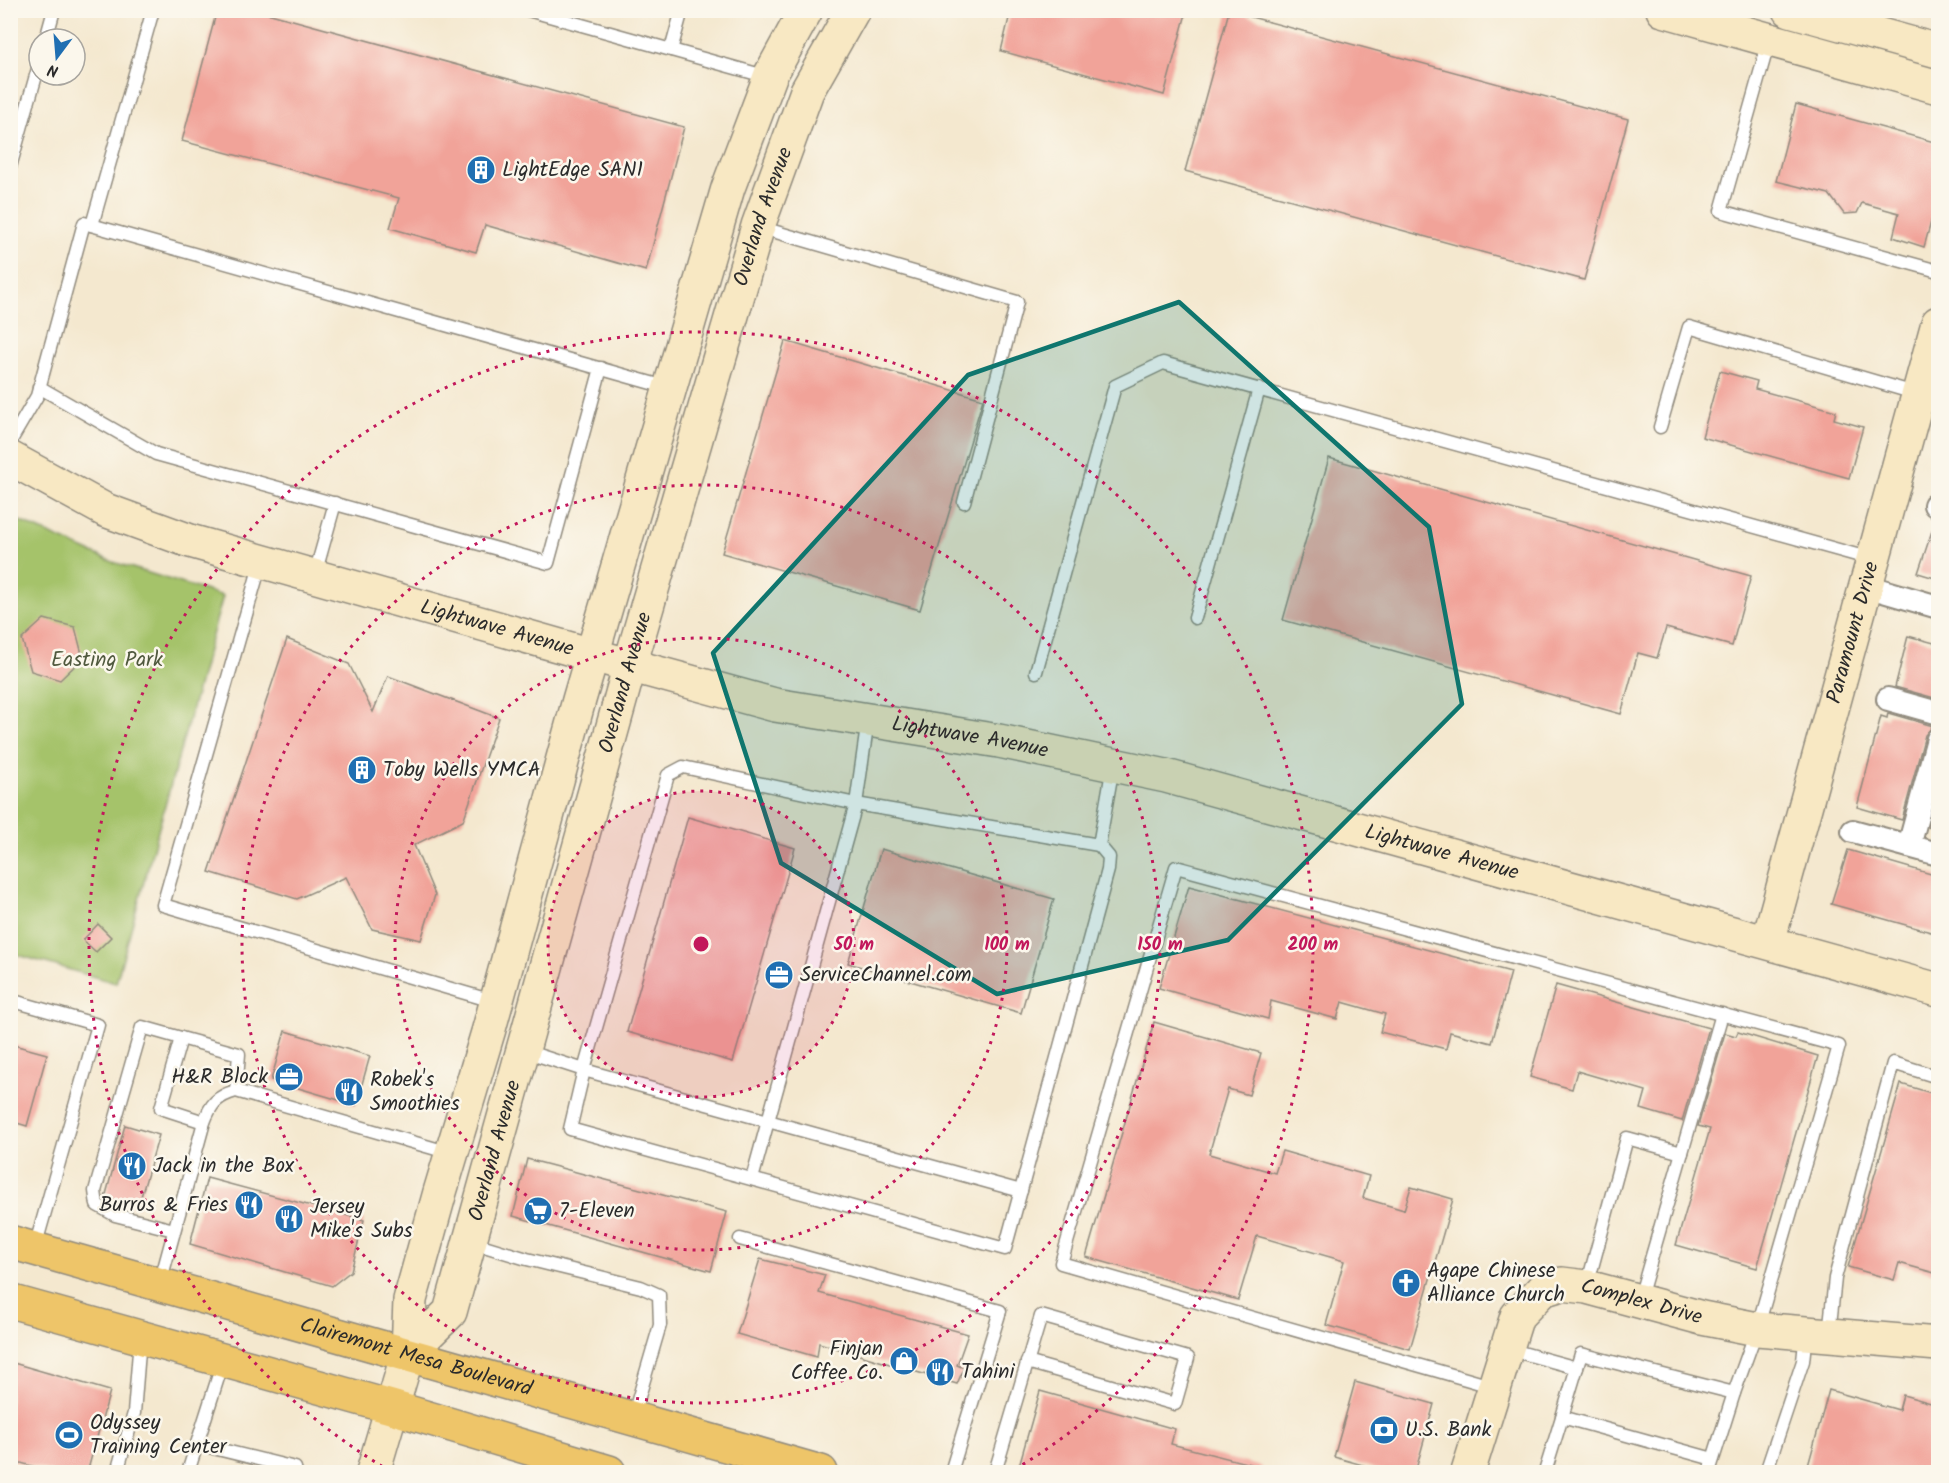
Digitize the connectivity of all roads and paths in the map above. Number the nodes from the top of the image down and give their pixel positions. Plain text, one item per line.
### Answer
1 (54, 10) edge
2 (153, 10) edge
3 (528, 10) edge
4 (682, 10) edge
5 (806, 10) edge
6 (853, 10) edge
7 (1664, 10) edge
8 (1790, 10) edge
9 (1846, 18) edge
10 (49, 27) edge
11 (1769, 41) junction
12 (670, 50) junction
13 (1938, 51) edge
14 (769, 78) junction
15 (33, 87) edge
16 (1938, 87) edge
17 (10, 167) edge
18 (92, 225) junction
19 (758, 226) junction
20 (1938, 271) edge
21 (1938, 323) edge
22 (601, 369) junction
23 (39, 387) junction
24 (670, 388) junction
25 (1259, 389) junction
26 (1919, 394) junction
27 (1660, 427) dead end
28 (10, 442) edge
29 (10, 458) edge
30 (964, 502) dead end
31 (335, 503) junction
32 (261, 561) junction
33 (1869, 573) junction
34 (314, 576) junction
35 (1938, 607) edge
36 (1195, 618) dead end
37 (592, 655) junction
38 (630, 665) junction
39 (1036, 672) dead end
40 (1888, 699) dead end
41 (1938, 712) edge
42 (868, 720) junction
43 (1938, 739) edge
44 (1113, 765) junction
45 (856, 804) junction
46 (1853, 831) dead end
47 (1100, 844) junction
48 (1909, 846) junction
49 (1938, 854) edge
50 (1768, 942) junction
51 (1938, 990) edge
52 (10, 1000) edge
53 (496, 1002) junction
54 (1722, 1014) junction
55 (181, 1038) junction
56 (524, 1051) junction
57 (585, 1070) junction
58 (1938, 1077) edge
59 (236, 1091) junction
60 (768, 1121) junction
61 (204, 1122) junction
62 (1682, 1153) junction
63 (451, 1154) junction
64 (752, 1179) junction
65 (1021, 1191) junction
66 (174, 1230) junction
67 (740, 1239) dead end
68 (470, 1241) junction
69 (23, 1245) edge
70 (160, 1284) junction
71 (1587, 1287) junction
72 (1639, 1301) junction
73 (10, 1302) edge
74 (1757, 1329) junction
75 (1817, 1334) junction
76 (140, 1338) junction
77 (1938, 1344) edge
78 (1507, 1348) junction
79 (408, 1353) junction
80 (223, 1361) junction
81 (1027, 1362) junction
82 (1577, 1368) junction
83 (1494, 1387) junction
84 (1734, 1393) junction
85 (391, 1407) junction
86 (1562, 1417) junction
87 (633, 1418) junction
88 (197, 1443) junction
89 (1713, 1459) junction
90 (117, 1473) edge
91 (188, 1473) edge
92 (296, 1473) edge
93 (373, 1473) edge
94 (609, 1473) edge
95 (821, 1473) edge
96 (951, 1473) edge
97 (995, 1473) edge
98 (1468, 1473) edge
99 (1545, 1473) edge
100 (1709, 1473) edge
101 (1766, 1473) edge

1 - 10 lane
2 - 18 lane
3 - 12 lane
4 - 12 lane
5 - 14 street, Overland Avenue
6 - 19 street, Overland Avenue
7 - 11 street
8 - 9 street
9 - 13 street
11 - 16 street
11 - 20 lane
12 - 14 lane
14 - 24 street, Overland Avenue
15 - 17 lane
18 - 22 lane
18 - 23 lane
19 - 30 lane
19 - 38 street, Overland Avenue
21 - 26 street, Paramount Drive
22 - 24 lane
22 - 31 lane
23 - 28 lane
23 - 31 lane
24 - 37 street, Overland Avenue
25 - 33 lane
25 - 36 lane
25 - 39 lane
26 - 27 lane
26 - 33 street, Paramount Drive
29 - 32 street, Lightwave Avenue
31 - 34 lane
32 - 34 street, Lightwave Avenue
32 - 53 lane
33 - 35 street
33 - 50 street, Paramount Drive
34 - 37 street, Lightwave Avenue
37 - 38 street, Lightwave Avenue
37 - 53 street, Overland Avenue
38 - 42 street, Lightwave Avenue
38 - 56 street, Overland Avenue
40 - 41 street
42 - 44 street, Lightwave Avenue
42 - 45 lane
43 - 48 street
44 - 47 lane
44 - 50 street, Lightwave Avenue
45 - 47 lane
45 - 57 lane
45 - 60 lane
46 - 48 street
47 - 65 lane
48 - 49 street
50 - 51 street, Lightwave Avenue
52 - 69 lane
53 - 63 street, Overland Avenue
54 - 62 lane
54 - 74 lane
54 - 83 lane
55 - 59 lane
55 - 61 lane
55 - 66 lane
56 - 57 lane
56 - 68 street, Overland Avenue
57 - 60 lane
57 - 64 lane
58 - 75 lane
59 - 61 lane
59 - 63 lane
60 - 64 lane
60 - 65 lane
61 - 66 lane
62 - 71 lane
62 - 72 lane
63 - 79 street, Overland Avenue
64 - 65 lane
66 - 70 lane
67 - 96 lane
68 - 79 street, Overland Avenue
68 - 87 lane
69 - 70 main road, Clairemont Mesa Boulevard
70 - 79 main road, Clairemont Mesa Boulevard
71 - 72 street, Complex Drive
71 - 78 street, Complex Drive
72 - 74 street, Complex Drive
73 - 76 main road
74 - 75 street, Complex Drive
74 - 84 lane
75 - 77 street, Complex Drive
75 - 101 lane
76 - 80 main road
76 - 90 lane
78 - 82 lane
78 - 83 street, Complex Drive
79 - 85 street, Overland Avenue
79 - 87 main road, Clairemont Mesa Boulevard
80 - 85 main road
80 - 88 lane
81 - 81 lane
81 - 97 lane
82 - 84 lane
82 - 86 lane
83 - 98 street, Complex Drive
84 - 89 lane
85 - 93 street, Overland Avenue
85 - 94 main road
86 - 89 lane
86 - 99 lane
87 - 95 main road, Clairemont Mesa Boulevard
88 - 91 lane
88 - 92 lane
89 - 100 lane

